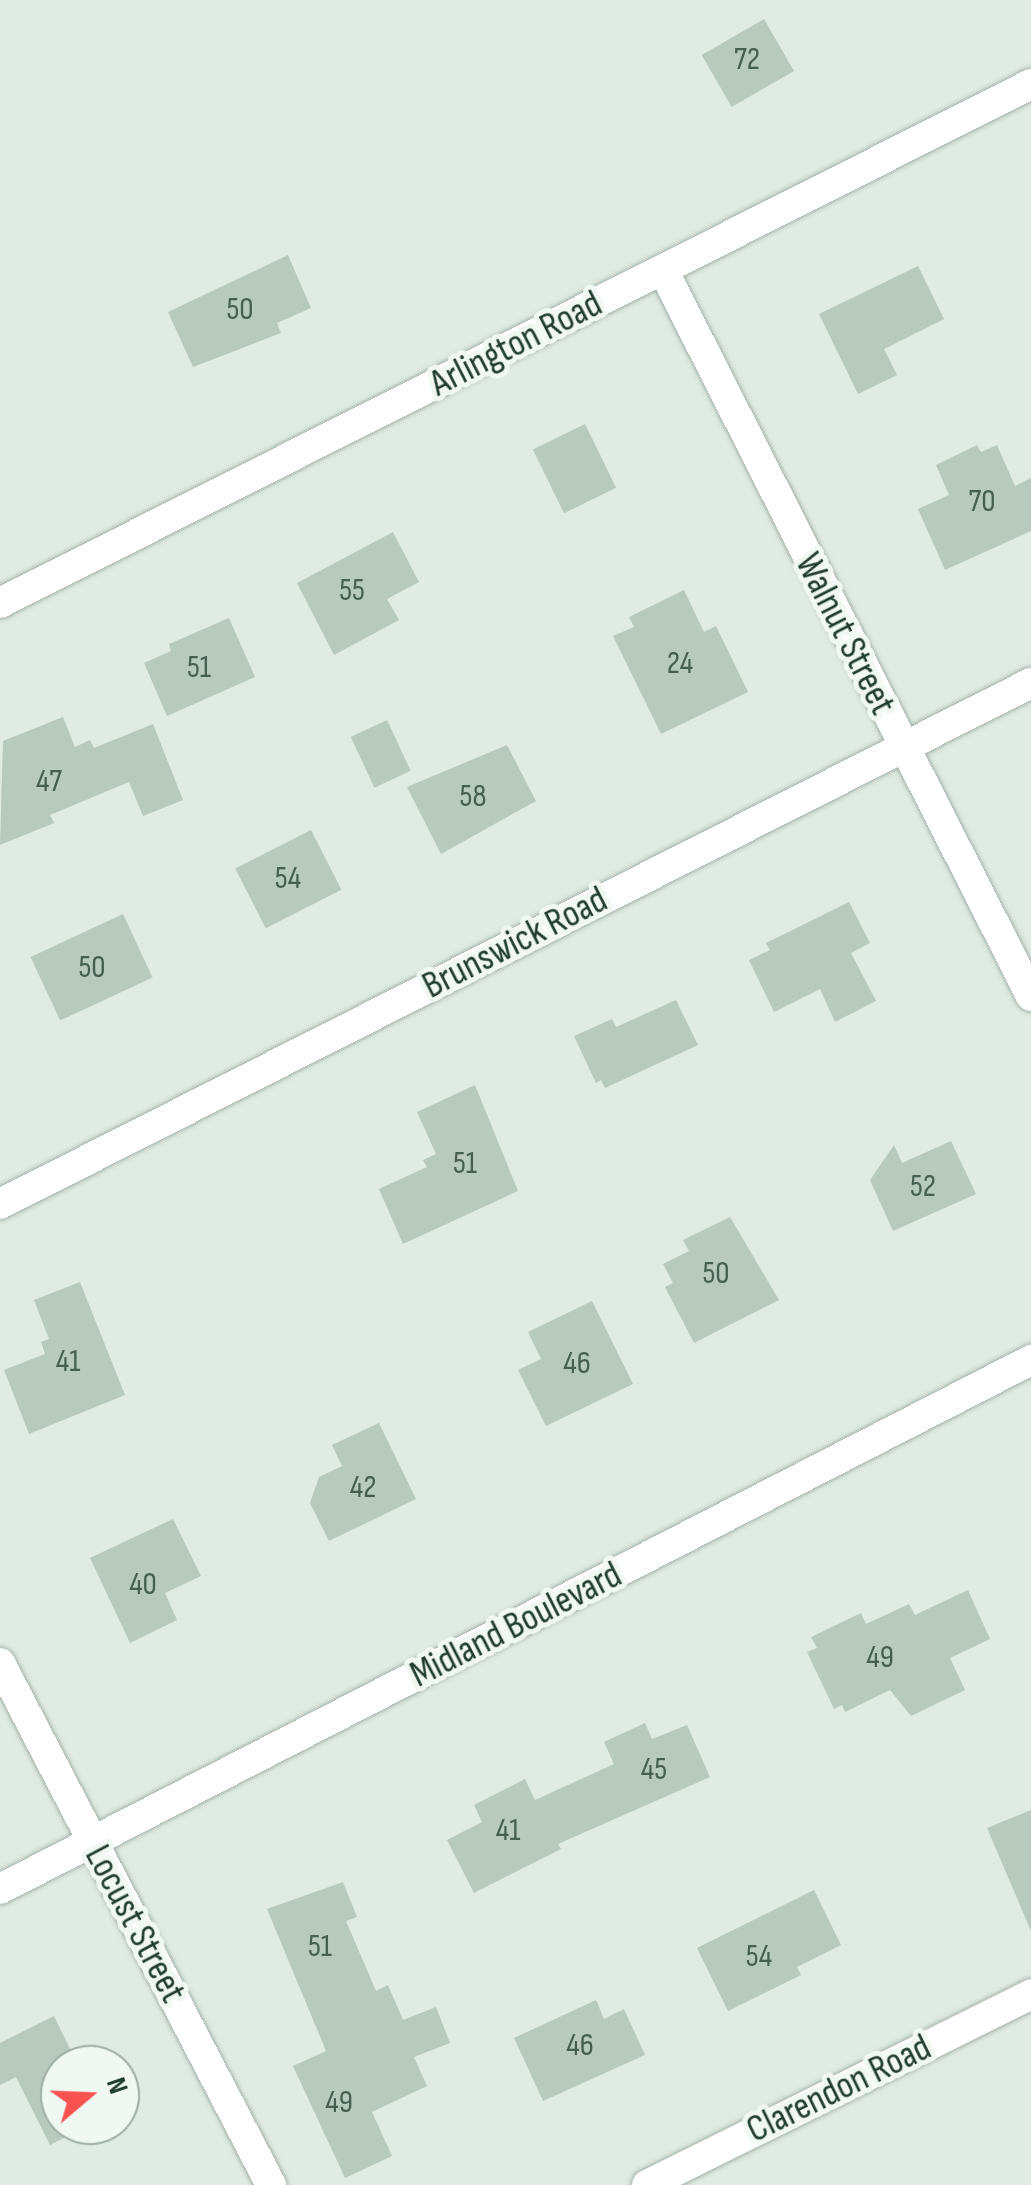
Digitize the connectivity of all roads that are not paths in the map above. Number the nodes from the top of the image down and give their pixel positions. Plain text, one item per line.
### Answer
1 (1031, 84) edge
2 (663, 270) junction
3 (0, 603) edge
4 (1031, 683) edge
5 (902, 748) junction
6 (1031, 996) edge
7 (0, 1204) edge
8 (1031, 1360) edge
9 (0, 1663) edge
10 (92, 1842) junction
11 (0, 1889) edge
12 (1031, 1994) edge
13 (271, 2185) edge
14 (646, 2185) edge

1 - 2 street, Arlington Road
2 - 3 street, Arlington Road
2 - 5 street, Walnut Street
4 - 5 street, Brunswick Road
5 - 6 street, Walnut Street
5 - 7 street, Brunswick Road
8 - 10 street, Midland Boulevard
9 - 10 street, Locust Street
10 - 11 street, Midland Boulevard
10 - 13 street, Locust Street
12 - 14 street, Clarendon Road

